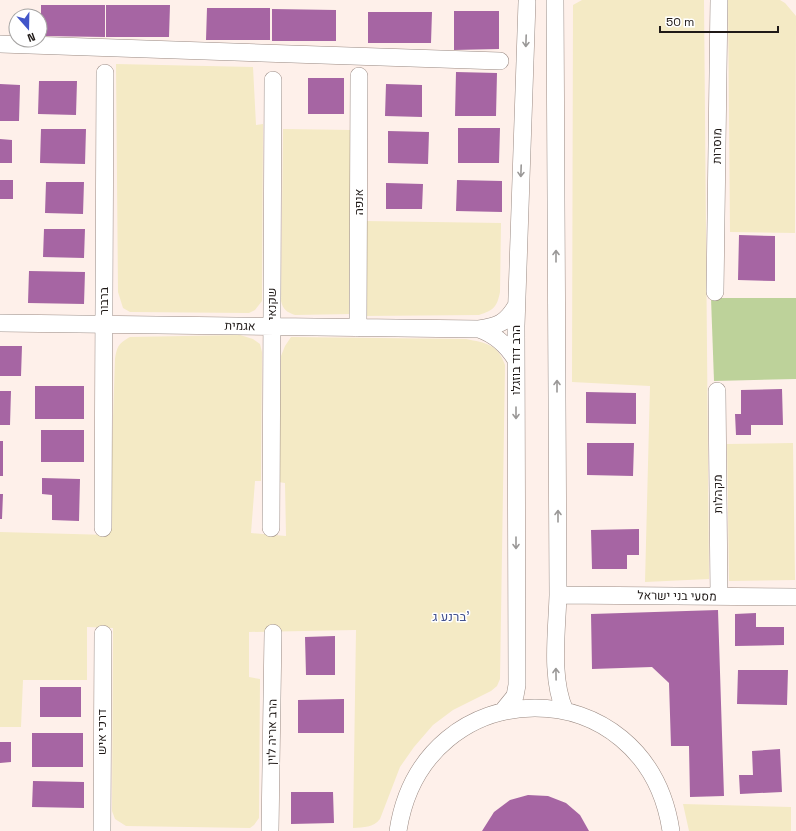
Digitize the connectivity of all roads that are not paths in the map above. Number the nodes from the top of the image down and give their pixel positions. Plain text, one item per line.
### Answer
1 (554, 0) edge
2 (719, 0) edge
3 (525, 1) edge
4 (0, 44) edge
5 (500, 61) dead end
6 (105, 73) dead end
7 (360, 76) dead end
8 (272, 80) dead end
9 (715, 292) dead end
10 (516, 306) junction
11 (0, 323) edge
12 (104, 324) junction
13 (272, 326) junction
14 (358, 328) junction
15 (479, 329) junction
16 (516, 360) junction
17 (717, 392) dead end
18 (103, 528) dead end
19 (271, 528) dead end
20 (558, 595) junction
21 (719, 596) junction
22 (796, 597) edge
23 (273, 633) dead end
24 (103, 634) dead end
25 (565, 711) junction
26 (502, 712) junction
27 (102, 831) edge
28 (270, 831) edge
29 (398, 831) edge
30 (671, 831) edge

1 - 3 street
20 -> 1 street
2 - 9 street, מוסרות
3 -> 10 street, הרב דוד בוזגלו
4 - 5 street
6 - 12 street, ברבור
7 - 14 street, אנפה
8 - 13 street, שקנאי
10 - 15 street, אגמית
10 - 16 street, הרב דוד בוזגלו
11 - 12 street, אגמית
12 - 13 street, אגמית
12 - 18 street, ברבור
13 - 14 street, אגמית
13 - 19 street, שקנאי
14 - 15 street, אגמית
15 - 16 street, אגמית
16 -> 26 street, הרב דוד בוזגלו
17 - 21 street, מקהלות
20 - 21 street, מסעי בני ישראל
25 -> 20 street
21 - 22 street, מסעי בני ישראל
23 - 28 street, הרב אריה לוין
24 - 27 street, דרכי איש
25 - 26 street
25 - 30 street
26 - 29 street

